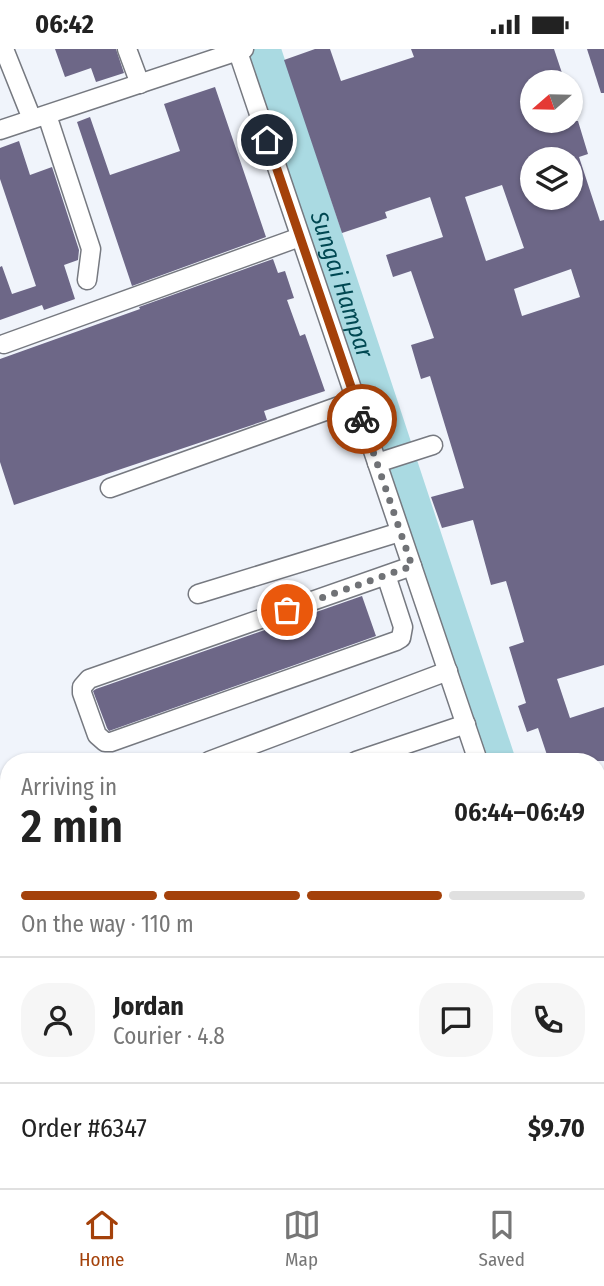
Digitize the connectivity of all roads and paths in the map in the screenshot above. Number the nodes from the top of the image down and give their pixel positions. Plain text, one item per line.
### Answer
1 (4, 49) edge
2 (127, 49) edge
3 (240, 50) edge
4 (141, 83) junction
5 (39, 117) junction
6 (0, 130) edge
7 (300, 237) junction
8 (87, 280) dead end
9 (4, 344) dead end
10 (356, 400) junction
11 (433, 445) dead end
12 (389, 459) junction
13 (110, 488) dead end
14 (400, 532) junction
15 (412, 566) junction
16 (386, 575) junction
17 (198, 594) dead end
18 (448, 671) junction
19 (466, 724) junction
20 (230, 753) edge
21 (380, 753) edge
22 (475, 753) edge

1 - 5 street
2 - 4 street
3 - 4 street
3 - 7 street
4 - 5 street
5 - 6 street
5 - 8 street
7 - 9 street
7 - 10 street
10 - 12 street
10 - 13 street
11 - 12 street
12 - 14 street
14 - 15 street
14 - 17 street
15 - 16 street
15 - 18 street
16 - 16 street
18 - 19 street
18 - 20 street
19 - 21 street
19 - 22 street

